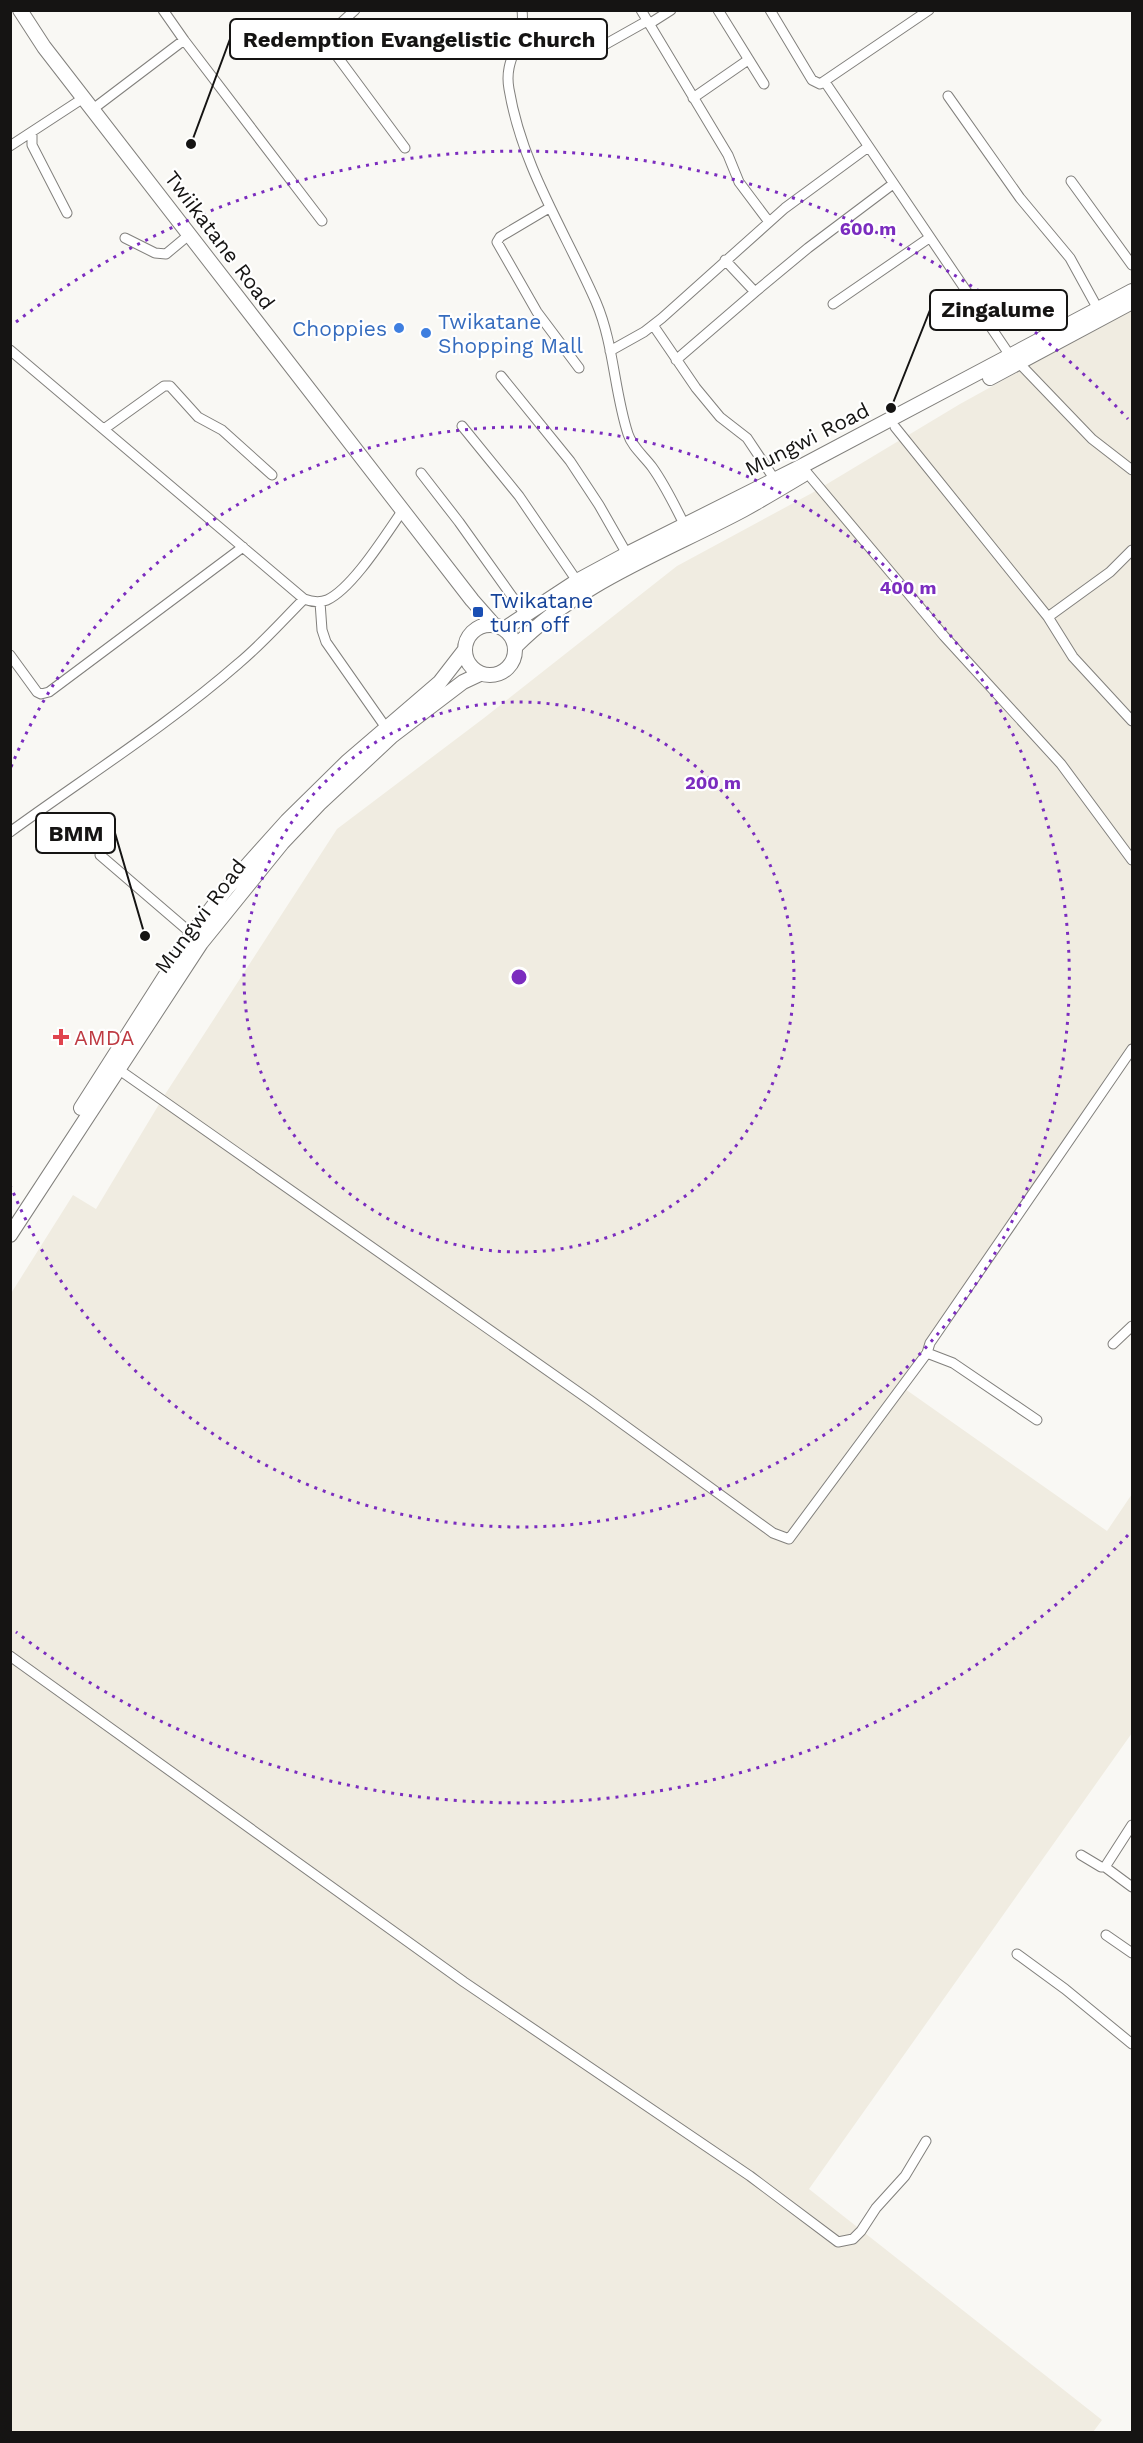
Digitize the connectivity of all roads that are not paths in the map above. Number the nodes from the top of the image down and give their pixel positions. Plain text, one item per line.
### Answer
1 (20, 10) edge
2 (162, 10) edge
3 (355, 10) edge
4 (522, 10) edge
5 (641, 10) edge
6 (671, 10) edge
7 (718, 10) edge
8 (770, 10) edge
9 (929, 10) edge
10 (648, 22) junction
11 (184, 40) junction
12 (590, 53) dead end
13 (748, 60) junction
14 (825, 82) junction
15 (764, 84) dead end
16 (948, 96) dead end
17 (693, 98) junction
18 (89, 103) junction
19 (32, 132) junction
20 (10, 146) edge
21 (868, 147) junction
22 (405, 148) dead end
23 (1071, 181) dead end
24 (893, 184) junction
25 (549, 208) junction
26 (67, 213) dead end
27 (322, 221) dead end
28 (769, 222) junction
29 (190, 234) junction
30 (929, 237) junction
31 (125, 238) dead end
32 (725, 260) junction
33 (1132, 265) edge
34 (1132, 291) edge
35 (755, 292) junction
36 (1132, 302) edge
37 (833, 304) dead end
38 (1098, 309) junction
39 (653, 325) junction
40 (10, 350) edge
41 (610, 351) junction
42 (676, 360) junction
43 (1015, 360) junction
44 (579, 368) dead end
45 (501, 376) dead end
46 (462, 426) dead end
47 (896, 428) junction
48 (104, 429) junction
49 (804, 470) junction
50 (1132, 470) edge
51 (421, 473) dead end
52 (272, 475) dead end
53 (775, 480) junction
54 (404, 510) junction
55 (686, 526) junction
56 (243, 547) junction
57 (1132, 550) edge
58 (627, 554) junction
59 (577, 581) junction
60 (304, 599) junction
61 (472, 600) junction
62 (320, 602) junction
63 (526, 616) junction
64 (1048, 618) junction
65 (499, 627) junction
66 (475, 630) junction
67 (515, 647) junction
68 (464, 651) junction
69 (10, 655) edge
70 (480, 674) junction
71 (1132, 721) edge
72 (389, 731) junction
73 (10, 832) edge
74 (100, 855) dead end
75 (1132, 860) edge
76 (192, 934) junction
77 (1132, 1049) edge
78 (118, 1069) junction
79 (10, 1219) edge
80 (10, 1235) edge
81 (1132, 1326) edge
82 (1113, 1344) dead end
83 (927, 1353) junction
84 (1037, 1420) dead end
85 (10, 1656) edge
86 (1132, 1825) edge
87 (1082, 1855) dead end
88 (1105, 1867) junction
89 (1132, 1887) edge
90 (1106, 1935) dead end
91 (1132, 1953) edge
92 (1017, 1954) dead end
93 (1132, 2044) edge
94 (926, 2141) dead end

1 - 18 main road, Twiikatane Road
2 - 11 street
3 - 22 street
4 - 25 street
5 - 10 street
6 - 10 street
7 - 13 street
8 - 14 street
9 - 14 street
10 - 12 street
10 - 17 street
11 - 18 street
11 - 27 street
13 - 15 street
13 - 17 street
14 - 21 street
16 - 38 street
17 - 28 street
18 - 19 street
18 - 29 main road, Twiikatane Road
19 - 20 street
19 - 26 street
21 - 24 street
21 - 28 street
23 - 33 street
24 - 30 street
24 - 35 street
25 - 41 street
25 - 44 street
28 - 32 street
29 - 31 street
29 - 54 main road, Twiikatane Road
30 - 37 street
30 - 43 street
32 - 35 street
32 - 39 street
34 - 38 main road, Mungwi Road
35 - 42 street
36 - 43 main road, Mungwi Road
38 - 43 main road, Mungwi Road
39 - 41 street
39 - 42 street
40 - 48 street
41 - 55 street
42 - 53 street
43 - 47 main road, Mungwi Road
43 - 49 main road, Mungwi Road
43 - 50 street
45 - 58 street
46 - 59 street
47 - 49 main road, Mungwi Road
47 - 64 street
48 - 52 street
48 - 56 street
49 - 53 main road, Mungwi Road
49 - 67 main road, Mungwi Road
49 - 75 street
51 - 63 street
53 - 55 main road, Mungwi Road
54 - 61 main road, Twiikatane Road
54 - 62 street
55 - 58 main road, Mungwi Road
56 - 60 street
56 - 69 street
57 - 64 street
58 - 59 main road, Mungwi Road
59 - 63 main road, Mungwi Road
60 - 62 street
60 - 73 street
61 - 65 main road, Twiikatane Road
61 - 66 main road
62 - 72 street
63 - 65 main road, Mungwi Road
64 - 71 street
65 - 66 main road
65 - 67 main road
66 - 68 main road
67 - 70 main road
68 - 70 main road
68 - 72 main road, Mungwi Road
70 - 72 main road, Mungwi Road
72 - 76 main road, Mungwi Road
72 - 78 main road, Mungwi Road
74 - 76 street
76 - 79 main road, Mungwi Road
77 - 83 street
78 - 80 main road, Mungwi Road
78 - 83 street
81 - 82 street
83 - 84 street
85 - 94 street
86 - 88 street
87 - 88 street
88 - 89 street
90 - 91 street
92 - 93 street

